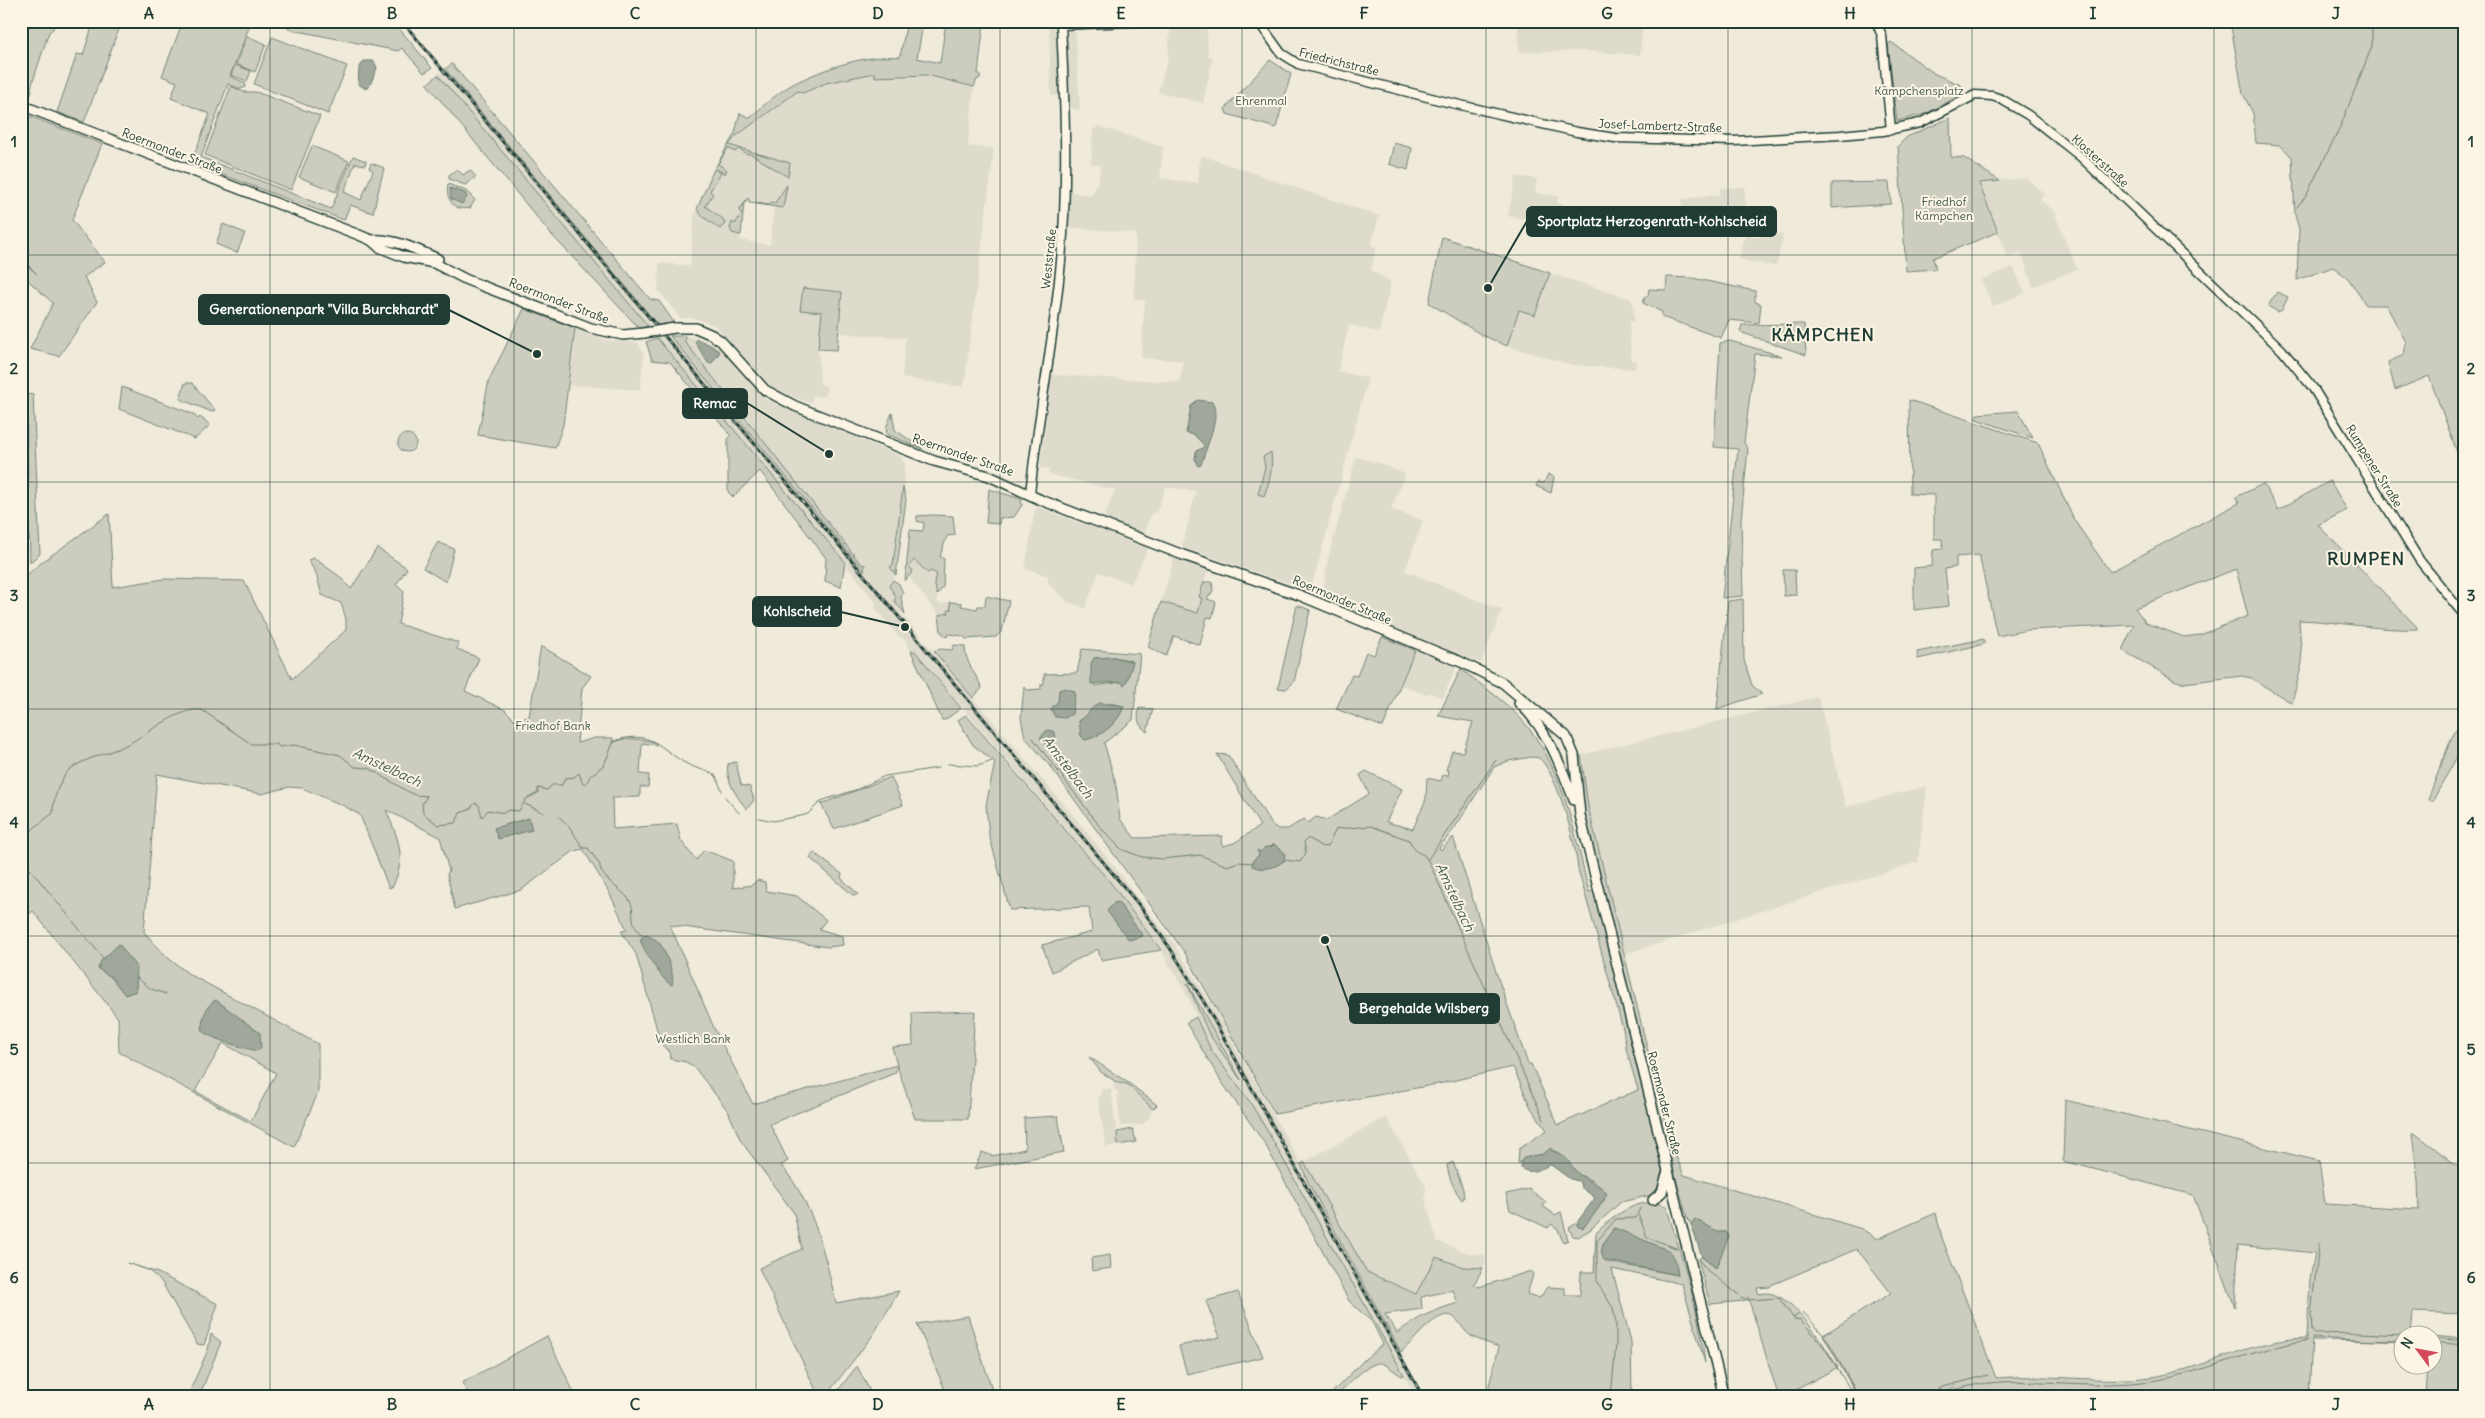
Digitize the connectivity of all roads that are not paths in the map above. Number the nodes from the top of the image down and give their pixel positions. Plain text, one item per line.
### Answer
1 (1152, 21) edge
2 (1258, 21) edge
3 (1876, 21) edge
4 (1432, 98) joint
5 (21, 104) edge
6 (1891, 130) junction
7 (2262, 331) joint
8 (1030, 494) junction
9 (2464, 615) edge
10 (1483, 673) junction
11 (1580, 815) junction
12 (1668, 1169) junction
13 (1653, 1200) dead end
14 (1724, 1397) edge

1 - 8 main road, Weststraße
2 - 4 main road, Friedrichstraße
3 - 6 main road
4 - 6 main road, Josef-Lambertz-Straße
5 - 8 main road, Roermonder Straße, bridge
6 - 7 main road, Klosterstraße
7 - 9 main road, Rumpener Straße
8 - 10 main road, Roermonder Straße
10 - 11 main road, Roermonder Straße
10 - 11 main road, Roermonder Straße
11 - 12 main road, Roermonder Straße
12 - 13 main road
12 - 14 main road, Roermonder Straße

